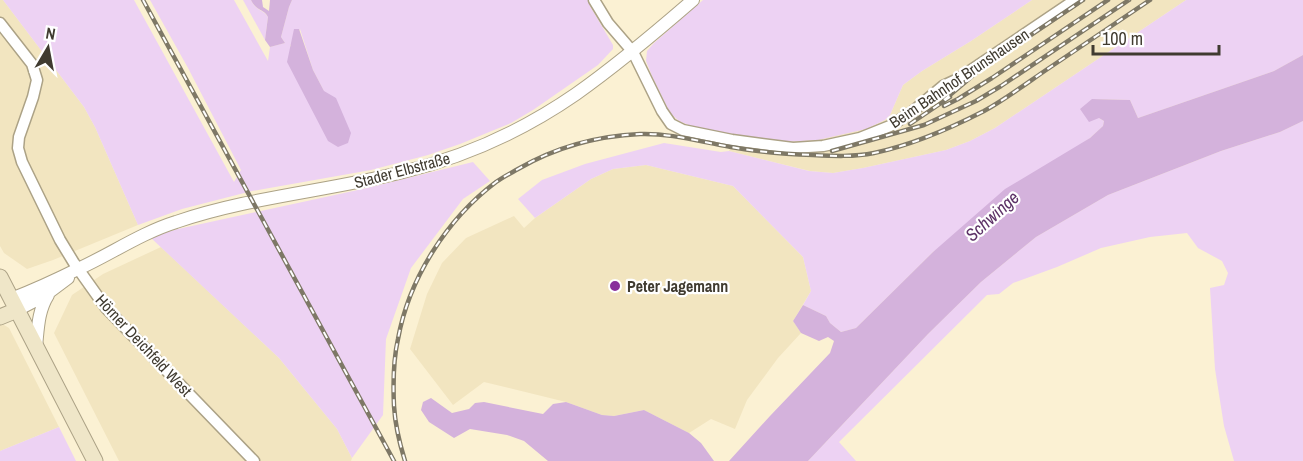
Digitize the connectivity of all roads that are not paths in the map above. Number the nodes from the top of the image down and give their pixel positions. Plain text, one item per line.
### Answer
1 (594, 0) edge
2 (693, 0) edge
3 (1075, 0) edge
4 (0, 23) edge
5 (633, 52) junction
6 (78, 269) junction
7 (0, 278) edge
8 (48, 294) junction
9 (9, 304) edge
10 (0, 317) edge
11 (36, 347) junction
12 (95, 461) edge
13 (254, 461) edge

1 - 5 street, Beim Bahnhof Brunshausen
2 - 5 street, Stader Elbstraße
3 - 5 street, Beim Bahnhof Brunshausen
4 - 6 street, Hörner Deichfeld West
5 - 6 street, Stader Elbstraße
6 - 8 street, Stader Elbstraße
6 - 9 street, Stader Elbstraße
6 - 13 street, Hörner Deichfeld West
7 - 9 main road
8 - 9 street, Stader Elbstraße
8 - 11 street
9 - 10 main road
9 - 11 main road
11 - 12 main road

